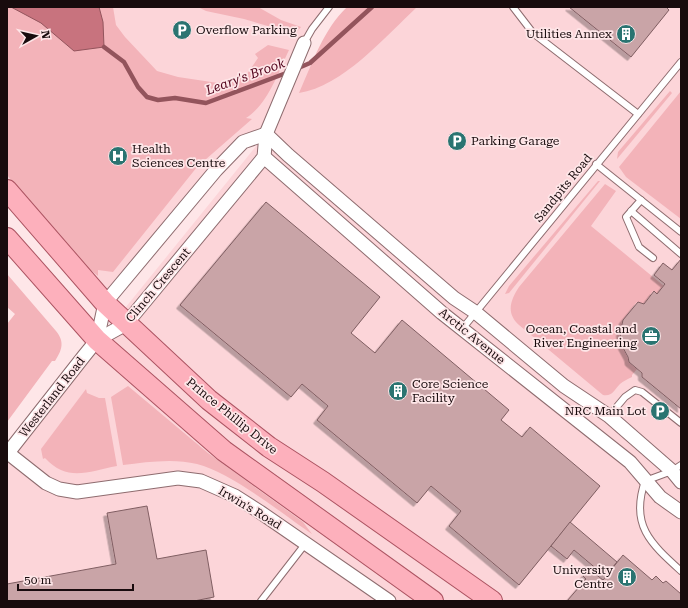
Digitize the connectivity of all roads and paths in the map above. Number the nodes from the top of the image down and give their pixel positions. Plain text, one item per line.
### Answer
1 (329, 7) edge
2 (513, 7) edge
3 (304, 43) joint
4 (681, 62) edge
5 (638, 114) junction
6 (266, 134) junction
7 (264, 157) junction
8 (596, 164) junction
9 (7, 190) edge
10 (641, 200) junction
11 (631, 211) junction
12 (681, 232) edge
13 (7, 238) edge
14 (681, 254) edge
15 (654, 258) dead end
16 (105, 303) junction
17 (475, 312) junction
18 (126, 324) junction
19 (462, 329) junction
20 (97, 340) junction
21 (610, 416) junction
22 (681, 423) edge
23 (7, 453) edge
24 (677, 468) edge
25 (645, 481) junction
26 (681, 482) edge
27 (681, 512) edge
28 (306, 543) junction
29 (681, 571) edge
30 (261, 601) edge
31 (388, 601) edge
32 (433, 601) edge
33 (492, 601) edge

1 - 3 lane
2 - 5 lane
3 - 6 street
4 - 5 lane, Sandpits Road
5 - 8 lane, Sandpits Road
6 - 7 street
6 - 16 street
6 - 17 street, Arctic Avenue
7 - 18 street, Clinch Crescent
7 - 19 street, Arctic Avenue
8 - 10 lane
8 - 17 lane, Sandpits Road
9 - 16 main road, Prince Phillip Drive
10 - 11 lane
10 - 12 lane
11 - 14 lane
11 - 15 lane
13 - 20 main road
16 - 18 main road, Prince Phillip Drive
16 - 20 street
17 - 19 lane, Sandpits Road
17 - 21 street, Arctic Avenue
18 - 20 street, Clinch Crescent
18 - 33 main road, Prince Phillip Drive
19 - 25 street, Arctic Avenue
20 - 23 street, Westerland Road
20 - 32 main road
21 - 22 lane
21 - 24 street, Arctic Avenue
23 - 28 street, Irwin's Road
24 - 25 lane
24 - 26 street, Arctic Avenue
25 - 27 street, Arctic Avenue
25 - 29 lane
28 - 30 lane
28 - 31 street, Irwin's Road

